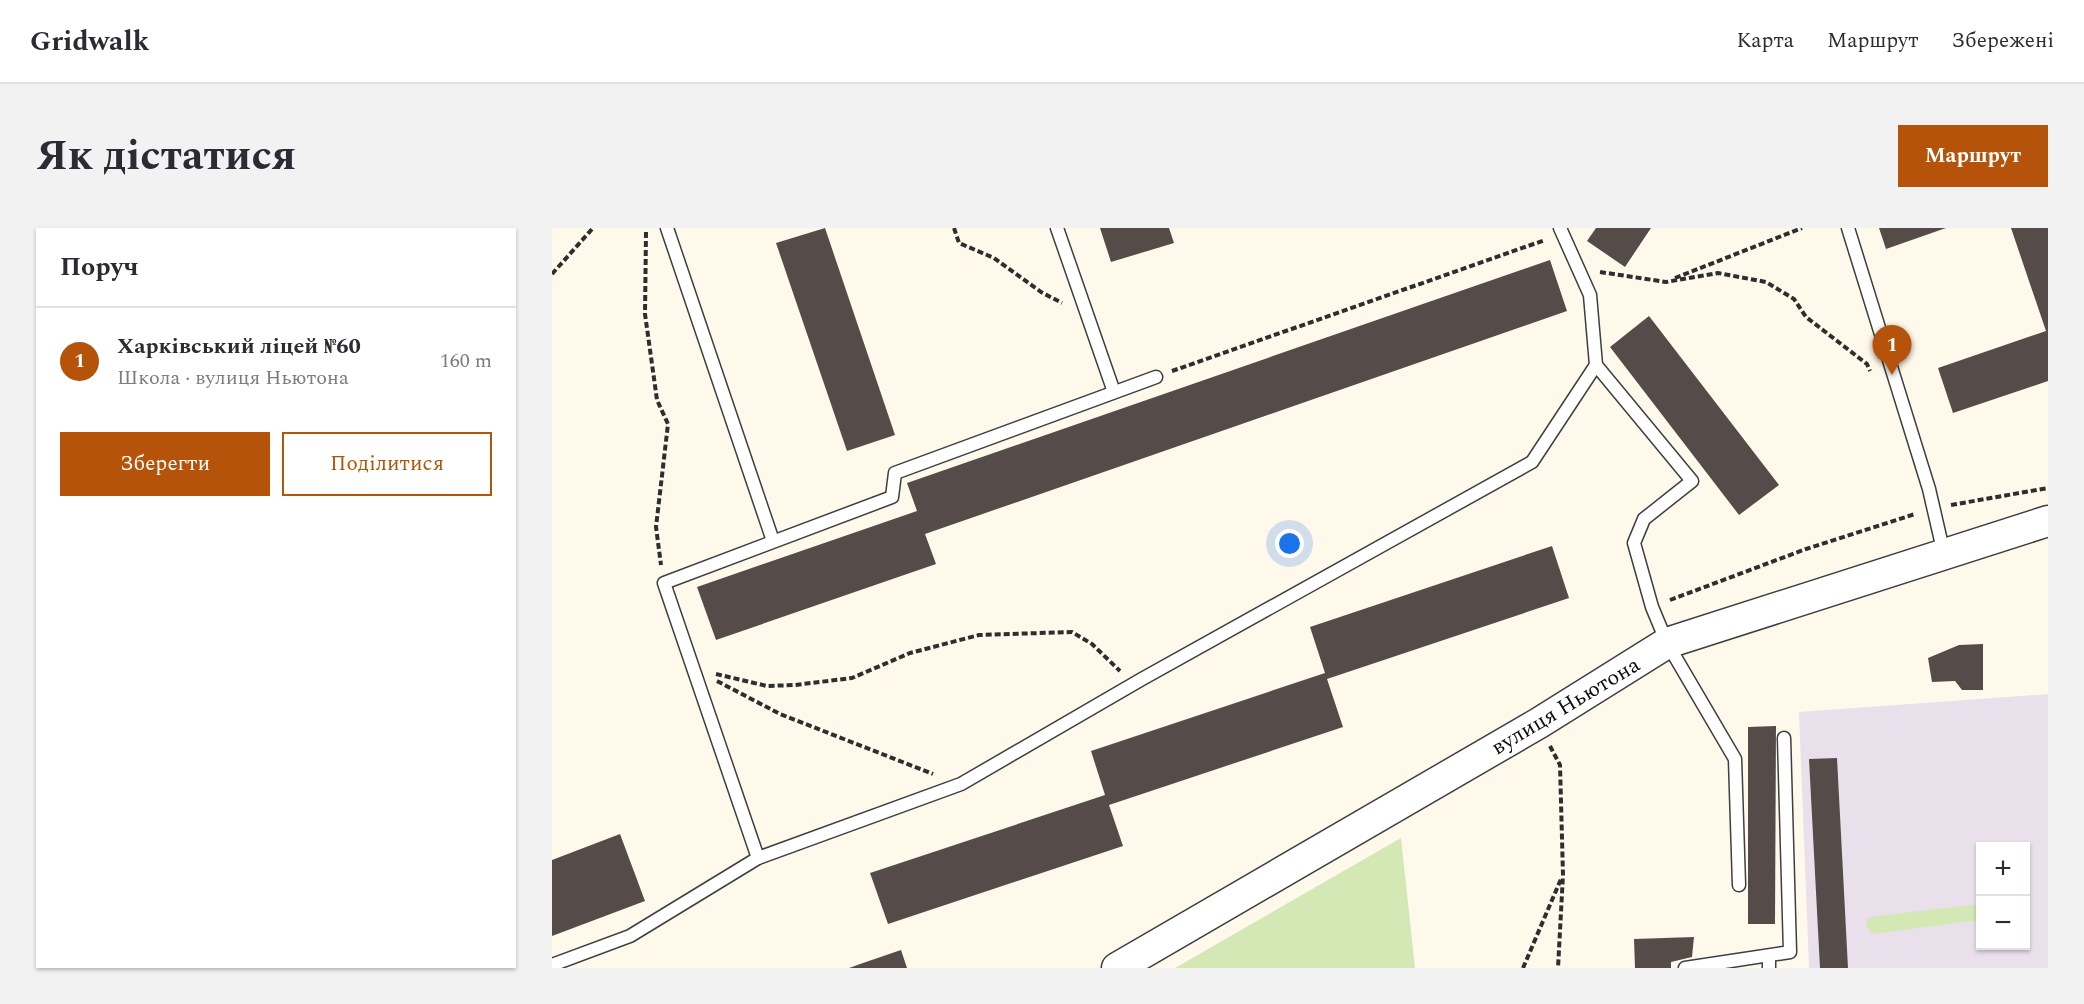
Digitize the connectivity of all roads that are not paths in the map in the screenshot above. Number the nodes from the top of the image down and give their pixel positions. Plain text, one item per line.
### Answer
1 (667, 228) edge
2 (1058, 228) edge
3 (1848, 228) edge
4 (1561, 231) edge
5 (1596, 365) junction
6 (1156, 377) road end
7 (1114, 392) junction
8 (2048, 521) edge
9 (773, 541) junction
10 (1944, 554) junction
11 (1667, 643) junction
12 (1784, 738) dead end
13 (758, 858) junction
14 (1739, 885) dead end
15 (1769, 962) edge
16 (552, 965) edge
17 (1117, 968) edge
18 (1685, 968) edge

1 - 9 lane
2 - 7 lane
3 - 10 lane
4 - 5 lane
5 - 11 lane
5 - 13 lane
6 - 7 lane
7 - 9 lane
8 - 10 street, вулиця Ньютона
9 - 13 lane
10 - 11 street, вулиця Ньютона
11 - 14 lane
11 - 17 street, вулиця Ньютона
12 - 15 lane
13 - 16 lane
15 - 18 lane

